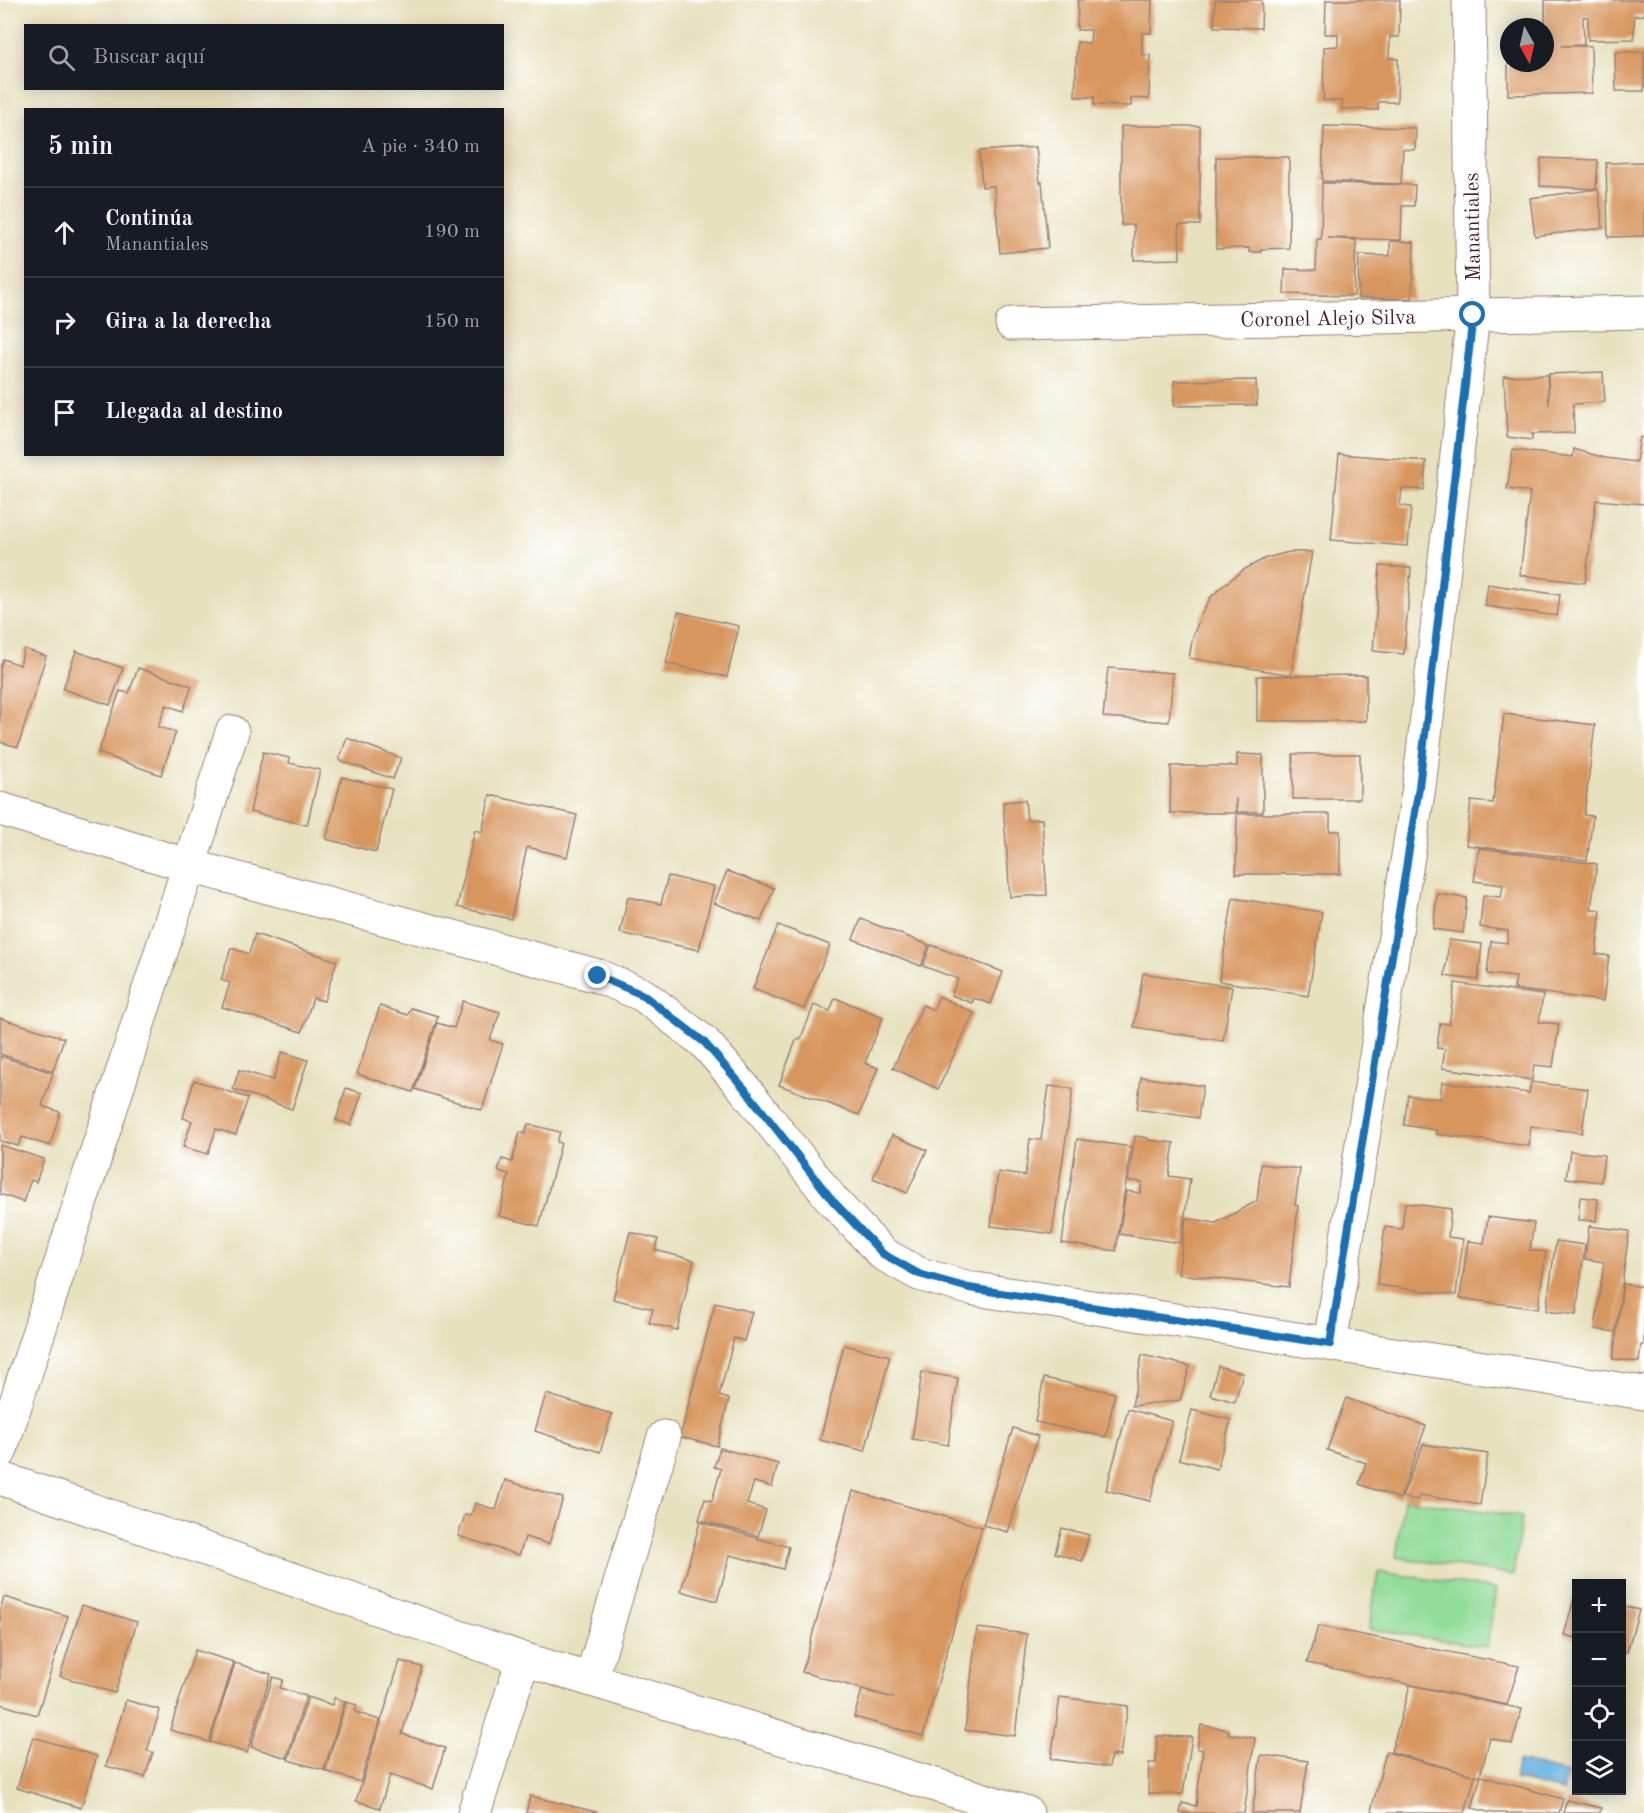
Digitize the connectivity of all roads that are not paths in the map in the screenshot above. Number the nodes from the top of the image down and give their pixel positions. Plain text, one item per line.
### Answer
1 (1469, 0) edge
2 (1644, 312) edge
3 (1473, 315) junction
4 (1012, 324) dead end
5 (232, 732) dead end
6 (0, 809) edge
7 (190, 866) junction
8 (1330, 1344) junction
9 (1644, 1393) edge
10 (664, 1437) dead end
11 (0, 1452) edge
12 (0, 1478) edge
13 (523, 1659) junction
14 (591, 1680) junction
15 (474, 1813) edge
16 (1027, 1813) edge

1 - 3 street, Manantiales
2 - 3 street, Coronel Alejo Silva
3 - 4 street, Coronel Alejo Silva
3 - 8 street, Manantiales
5 - 7 street
6 - 7 street
7 - 8 street
7 - 11 street
8 - 9 street
10 - 14 street
12 - 13 street
13 - 14 street
13 - 15 street
14 - 16 street

